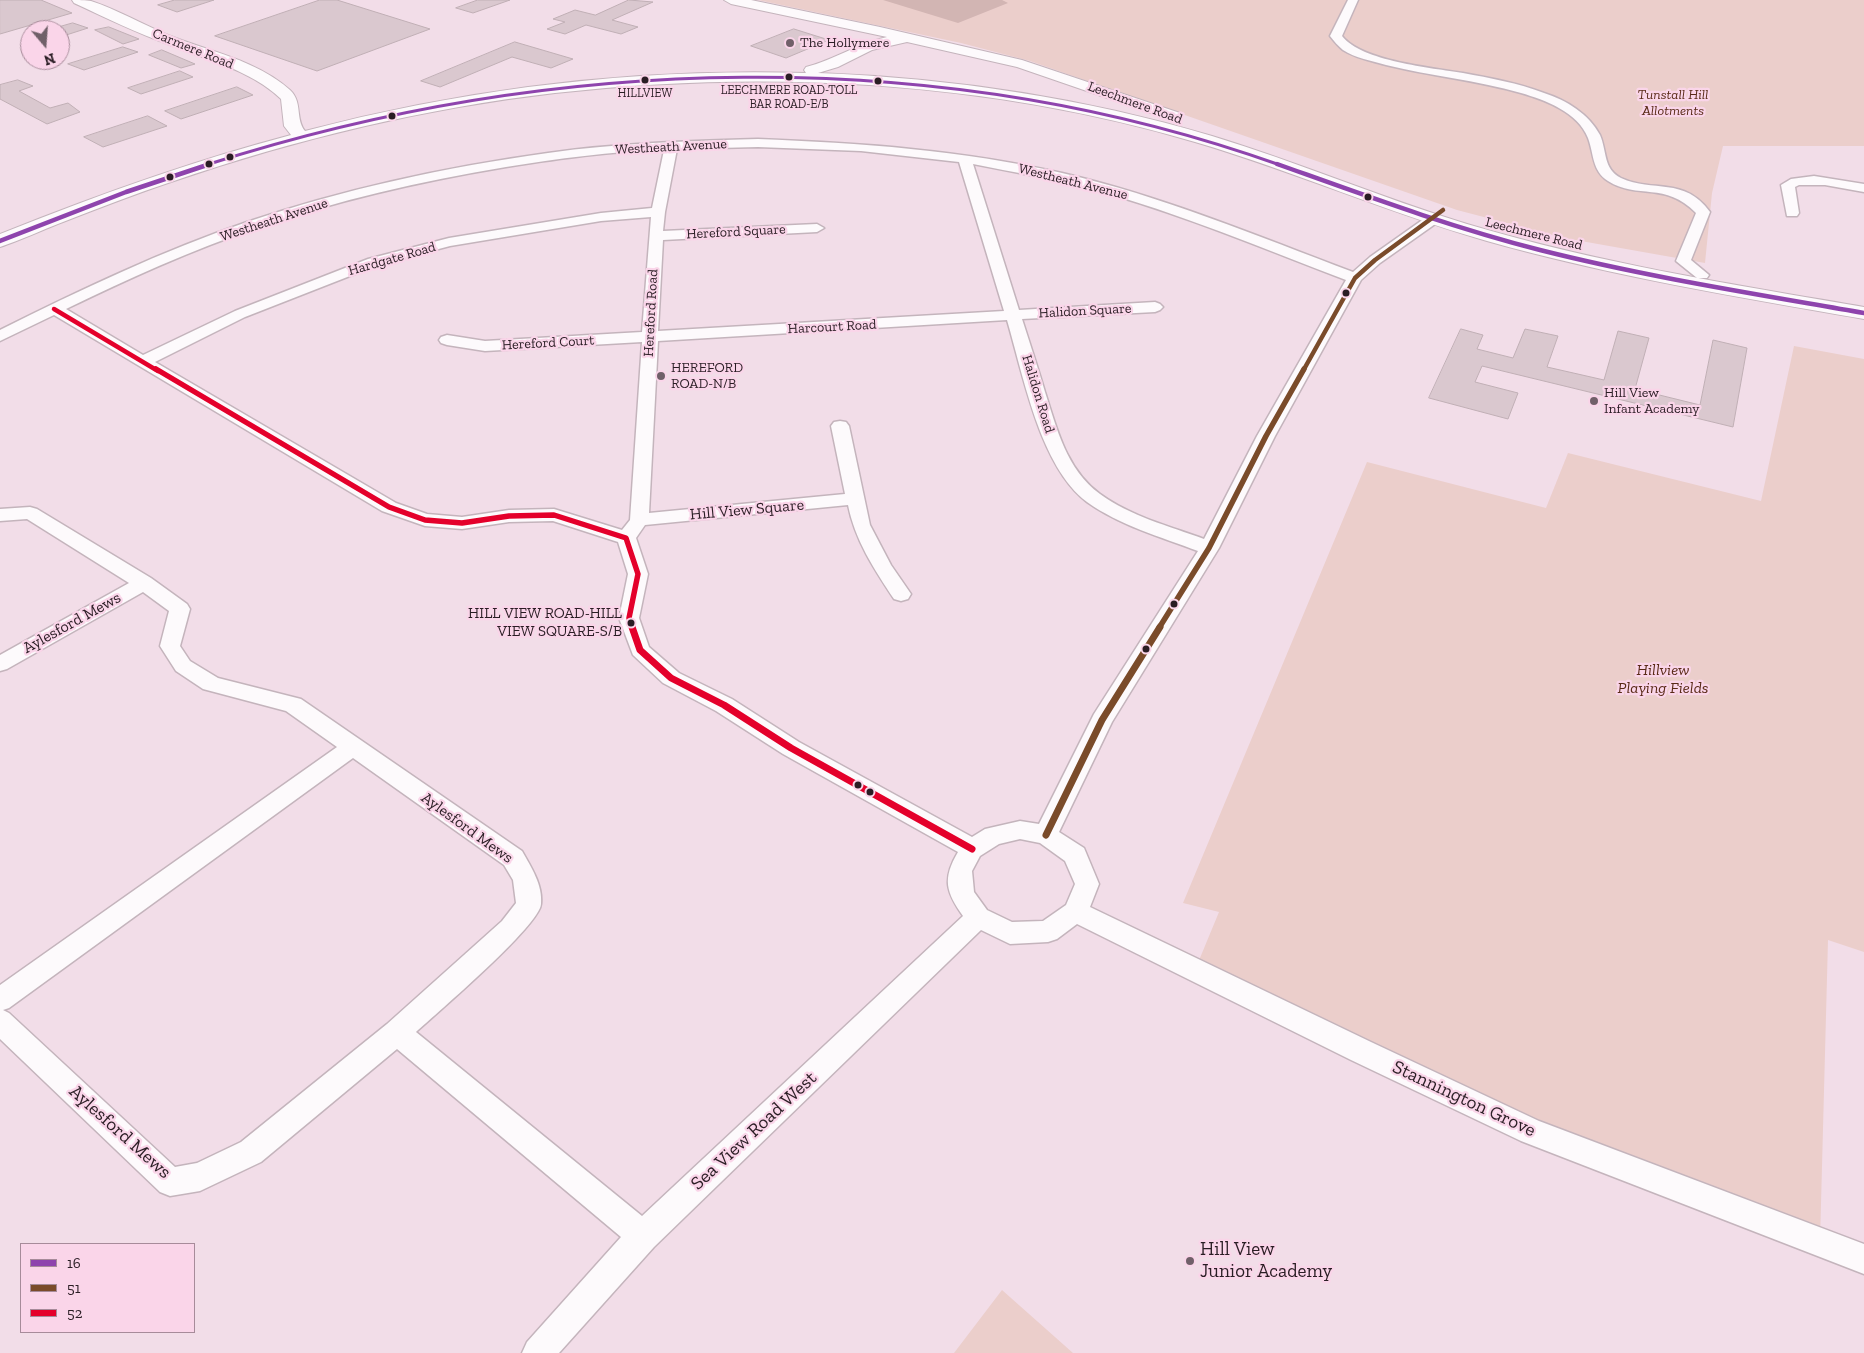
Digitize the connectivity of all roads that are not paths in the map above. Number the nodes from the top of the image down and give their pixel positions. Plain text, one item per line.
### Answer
1 (79, 0) edge
2 (731, 0) edge
3 (1353, 0) edge
4 (850, 25) junction
5 (911, 38) junction
6 (853, 54) junction
7 (985, 55) junction
8 (892, 80) junction
9 (958, 88) junction
10 (307, 132) junction
11 (671, 146) junction
12 (965, 159) junction
13 (1864, 188) edge
14 (658, 212) junction
15 (1792, 213) dead end
16 (1438, 215) junction
17 (817, 228) dead end
18 (0, 229) edge
19 (656, 236) junction
20 (0, 240) edge
21 (1702, 275) junction
22 (1355, 278) junction
23 (1864, 303) edge
24 (1155, 307) dead end
25 (54, 309) junction
26 (1864, 313) edge
27 (1014, 316) junction
28 (0, 336) edge
29 (650, 337) junction
30 (447, 340) dead end
31 (143, 361) junction
32 (840, 426) dead end
33 (854, 499) junction
34 (0, 515) edge
35 (639, 520) junction
36 (626, 538) junction
37 (1209, 548) junction
38 (144, 583) junction
39 (901, 594) dead end
40 (0, 664) edge
41 (353, 747) junction
42 (1046, 835) junction
43 (972, 849) junction
44 (1076, 912) junction
45 (978, 917) junction
46 (0, 1000) edge
47 (0, 1020) edge
48 (397, 1033) junction
49 (643, 1236) junction
50 (1864, 1259) edge
51 (538, 1353) edge

1 - 10 main road, Carmere Road
2 - 4 main road, Leechmere Road
3 - 21 street
4 - 5 main road, Leechmere Road
4 - 6 main road
5 - 6 main road, Leechmere Road
5 - 7 main road, Leechmere Road
6 - 8 main road
6 - 10 main road, Leechmere Road
7 - 9 main road, Leechmere Road
7 - 16 main road, Leechmere Road
8 - 9 main road, Leechmere Road
8 - 10 main road, Leechmere Road
9 - 16 main road, Leechmere Road
10 - 18 main road, Leechmere Road
10 - 20 main road, Leechmere Road
11 - 12 street, Westheath Avenue
11 - 14 street, Hereford Road
11 - 25 street, Westheath Avenue
12 - 22 street, Westheath Avenue
12 - 27 street, Halidon Road
13 - 15 street
14 - 19 street, Hereford Road
14 - 31 street, Hardgate Road
16 - 21 main road, Leechmere Road
16 - 22 street
16 - 26 main road, Leechmere Road
17 - 19 street, Hereford Square
19 - 29 street, Hereford Road
21 - 23 main road, Leechmere Road
22 - 37 street
24 - 27 street, Halidon Square
25 - 28 street, Westheath Avenue
25 - 31 street
27 - 29 street, Harcourt Road
27 - 37 street, Halidon Road
29 - 30 street, Hereford Court
29 - 35 street, Hereford Road
31 - 36 street
32 - 33 street
33 - 35 street, Hill View Square
33 - 39 street
34 - 38 street, Aylesford Mews
35 - 36 street
36 - 43 street
37 - 42 street
38 - 40 street, Aylesford Mews
38 - 41 street, Aylesford Mews
41 - 46 street
41 - 48 street, Aylesford Mews
42 - 43 street
42 - 44 street
43 - 45 street
44 - 45 street
44 - 50 street, Stannington Grove
45 - 49 street, Sea View Road West
47 - 48 street, Aylesford Mews
48 - 49 street
49 - 51 street, Sea View Road West

